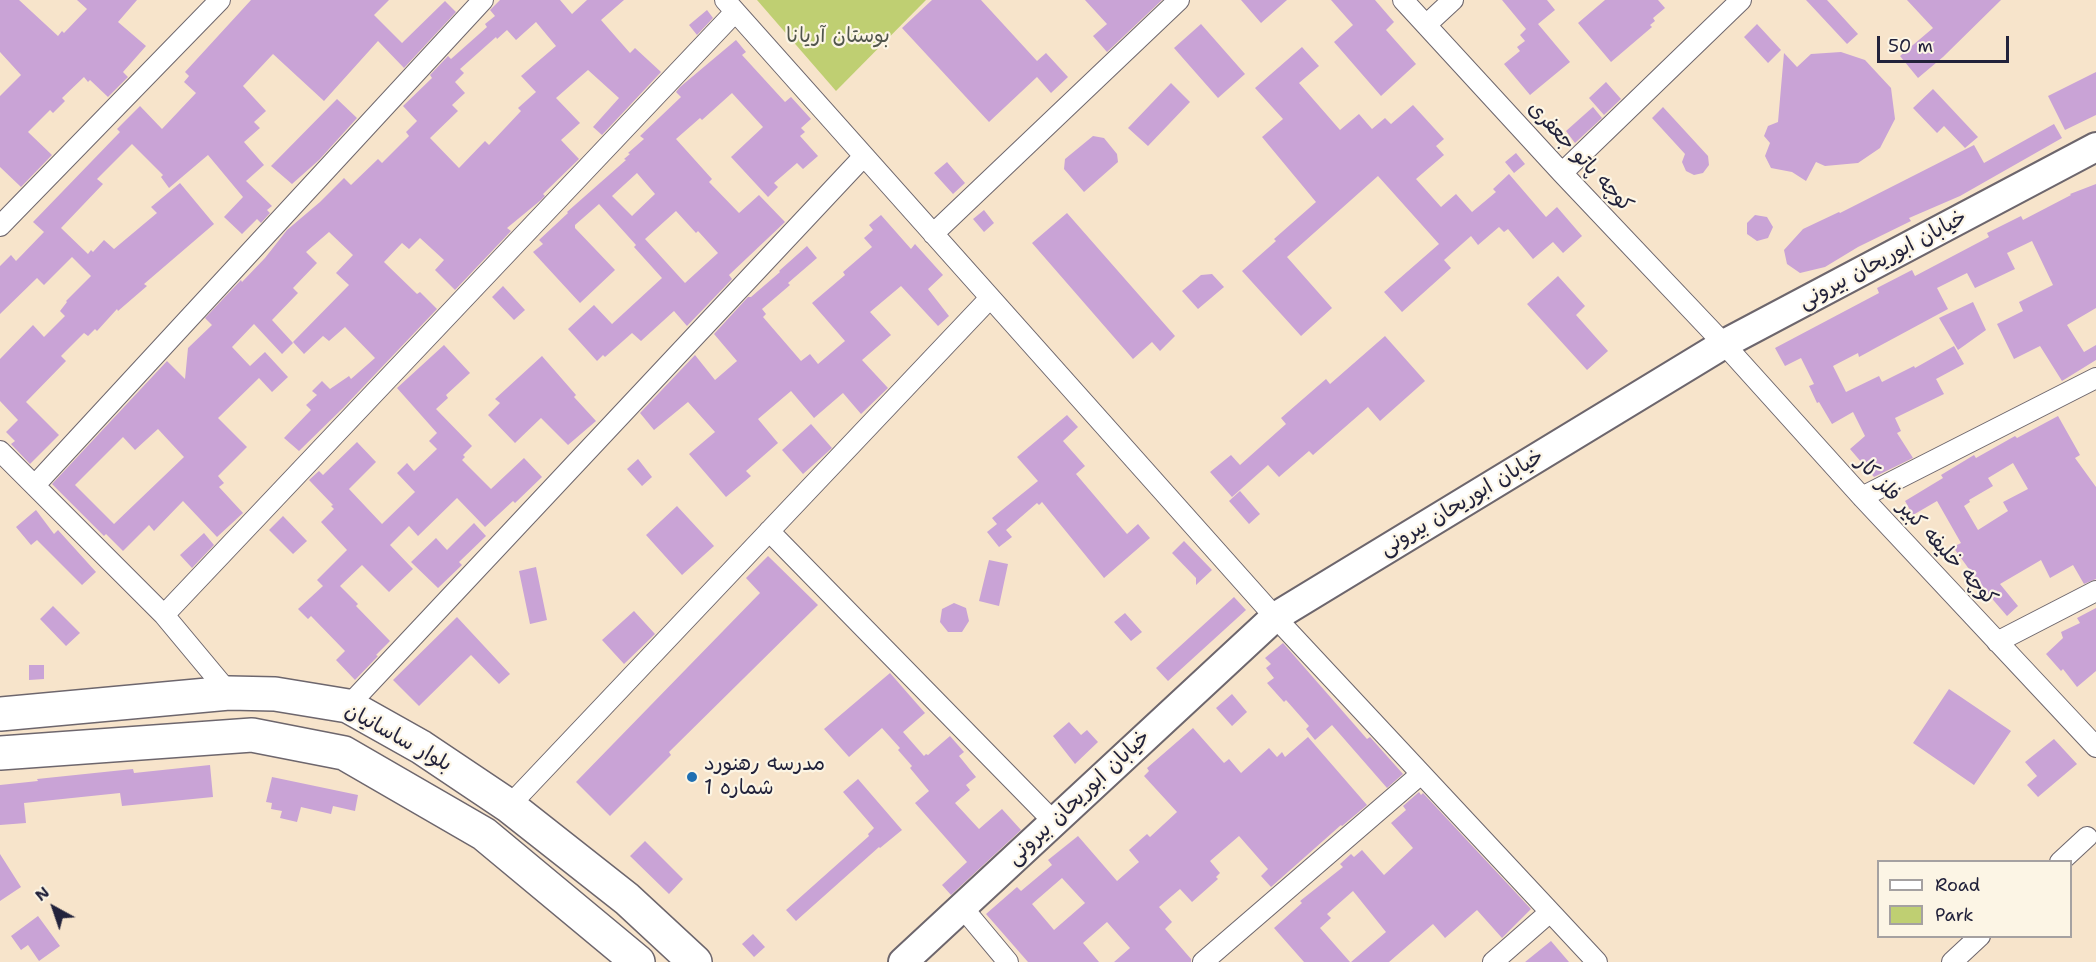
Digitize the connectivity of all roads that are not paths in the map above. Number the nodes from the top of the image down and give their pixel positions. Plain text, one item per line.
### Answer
1 (220, 0) edge
2 (483, 0) edge
3 (1179, 0) edge
4 (1403, 0) edge
5 (1453, 0) edge
6 (1741, 0) edge
7 (730, 6) edge
8 (1426, 25) junction
9 (2096, 147) edge
10 (864, 156) junction
11 (1562, 173) junction
12 (0, 226) edge
13 (933, 234) junction
14 (990, 298) junction
15 (1724, 344) junction
16 (2096, 378) edge
17 (0, 451) edge
18 (35, 485) junction
19 (1862, 497) junction
20 (769, 531) junction
21 (2096, 591) edge
22 (164, 615) junction
23 (1275, 617) junction
24 (1997, 642) junction
25 (229, 693) junction
26 (348, 706) junction
27 (0, 714) edge
28 (2096, 747) edge
29 (0, 753) edge
30 (1421, 774) junction
31 (509, 806) junction
32 (1054, 822) junction
33 (2087, 837) dead end
34 (2061, 860) edge
35 (962, 907) junction
36 (1550, 912) junction
37 (1978, 938) edge
38 (638, 962) edge
39 (695, 962) edge
40 (903, 962) edge
41 (1008, 962) edge
42 (1203, 962) edge
43 (1493, 962) edge
44 (1597, 962) edge
45 (1952, 962) edge

1 - 12 street
2 - 18 street
3 - 13 street
4 - 8 street, کوچه پاتو جعفری
5 - 8 street
6 - 11 street
7 - 10 street
7 - 22 street
8 - 11 street, کوچه پاتو جعفری
9 - 15 street, خیابان ابوریحان بیرونی
10 - 13 street
10 - 26 street
11 - 15 street, کوچه پاتو جعفری
13 - 14 street
14 - 20 street
14 - 23 street
15 - 19 street, کوچه خلیفه کبیر فلز کار
15 - 23 street, خیابان ابوریحان بیرونی
16 - 19 street
17 - 18 street
18 - 22 street
19 - 24 street, کوچه خلیفه کبیر فلز کار
20 - 31 street
20 - 32 street
21 - 24 street
22 - 25 street
23 - 30 street
23 - 32 street, خیابان ابوریحان بیرونی
24 - 28 street, کوچه خلیفه کبیر فلز کار
25 - 26 highway, بلوار ساسانیان
25 - 27 highway, بلوار ساسانیان
26 - 31 highway, بلوار ساسانیان
29 - 38 highway, بلوار ساسانیان
30 - 36 street
30 - 42 street
31 - 39 highway, بلوار ساسانیان
32 - 35 street, خیابان ابوریحان بیرونی
33 - 34 street
35 - 40 street, خیابان ابوریحان بیرونی
35 - 41 street
36 - 43 street
36 - 44 street
37 - 45 street

